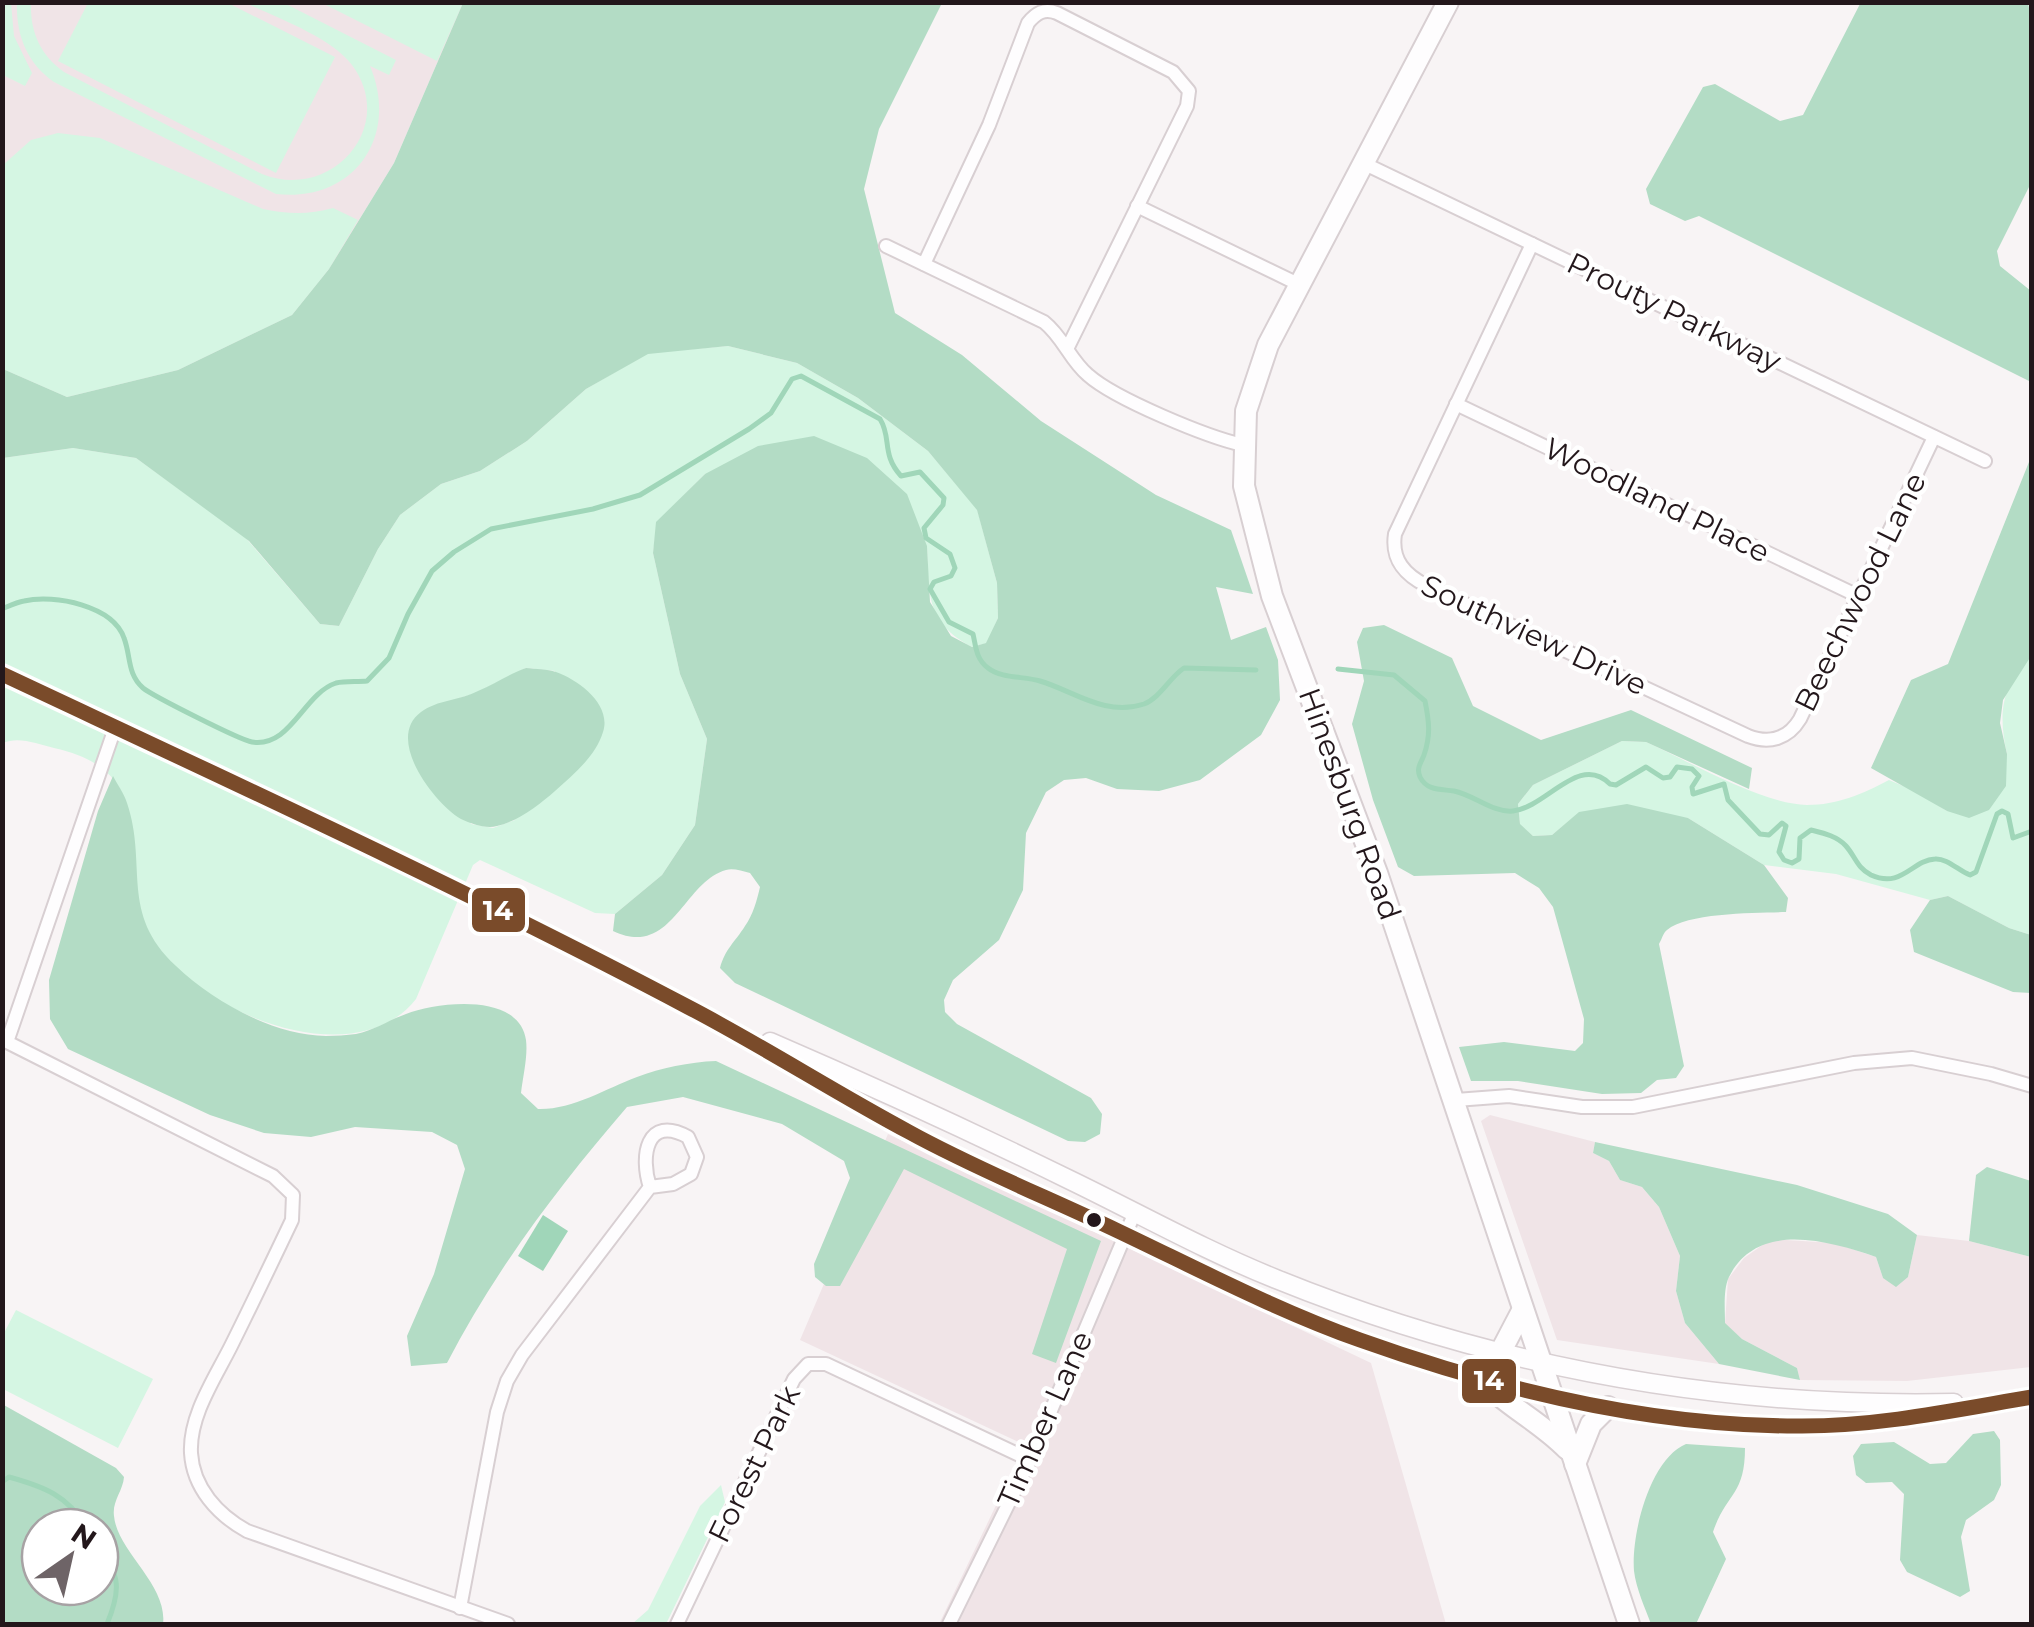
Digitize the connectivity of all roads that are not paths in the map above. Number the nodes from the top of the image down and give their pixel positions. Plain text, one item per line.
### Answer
1 (1448, 2) edge
2 (1363, 163) junction
3 (1138, 206) junction
4 (1532, 244) junction
5 (886, 246) dead end
6 (924, 264) junction
7 (1298, 284) junction
8 (1068, 347) junction
9 (1456, 404) junction
10 (1934, 437) junction
11 (1243, 446) junction
12 (1985, 462) dead end
13 (1858, 596) junction
14 (2, 674) edge
15 (116, 728) junction
16 (1778, 738) joint
17 (692, 1008) junction
18 (5, 1046) edge
19 (2032, 1086) edge
20 (1456, 1100) junction
21 (650, 1186) junction
22 (1135, 1212) junction
23 (1126, 1234) junction
24 (1522, 1310) junction
25 (1500, 1353) junction
26 (1540, 1363) junction
27 (1480, 1378) junction
28 (1552, 1395) junction
29 (2032, 1397) edge
30 (2005, 1402) junction
31 (1608, 1407) junction
32 (1574, 1459) junction
33 (1030, 1460) junction
34 (460, 1608) junction
35 (508, 1624) edge
36 (677, 1624) edge
37 (949, 1624) edge
38 (1629, 1624) edge

1 - 2 main road, Hinesburg Road
2 - 4 street, Prouty Parkway
2 - 7 main road, Hinesburg Road
3 - 6 street
3 - 7 street
3 - 8 street
4 - 9 street, Southview Drive
4 - 10 street, Prouty Parkway
5 - 6 street
6 - 8 street
7 - 11 main road, Hinesburg Road
8 - 11 street
9 - 13 street, Woodland Place
9 - 16 street, Southview Drive
10 - 12 street, Prouty Parkway
10 - 13 street, Beechwood Lane
11 - 20 main road, Hinesburg Road
13 - 16 street, Beechwood Lane
14 - 15 main road
15 - 17 main road
15 - 18 street
17 - 22 main road
17 - 23 main road
18 - 34 street
19 - 20 street
20 - 24 main road, Hinesburg Road
21 - 21 street
21 - 34 street
22 - 23 street, Timber Lane
22 - 25 main road
23 - 27 main road
23 - 33 street, Timber Lane
24 - 25 main road
24 - 26 main road, Hinesburg Road
25 - 26 main road
26 - 28 main road, Hinesburg Road
26 - 30 main road
27 - 28 main road
27 - 32 main road
28 - 31 main road
28 - 32 main road, Hinesburg Road
29 - 30 main road
30 - 31 main road
31 - 32 main road
32 - 38 main road, Hinesburg Road
33 - 36 street, Forest Park
33 - 37 street, Timber Lane
34 - 35 street

